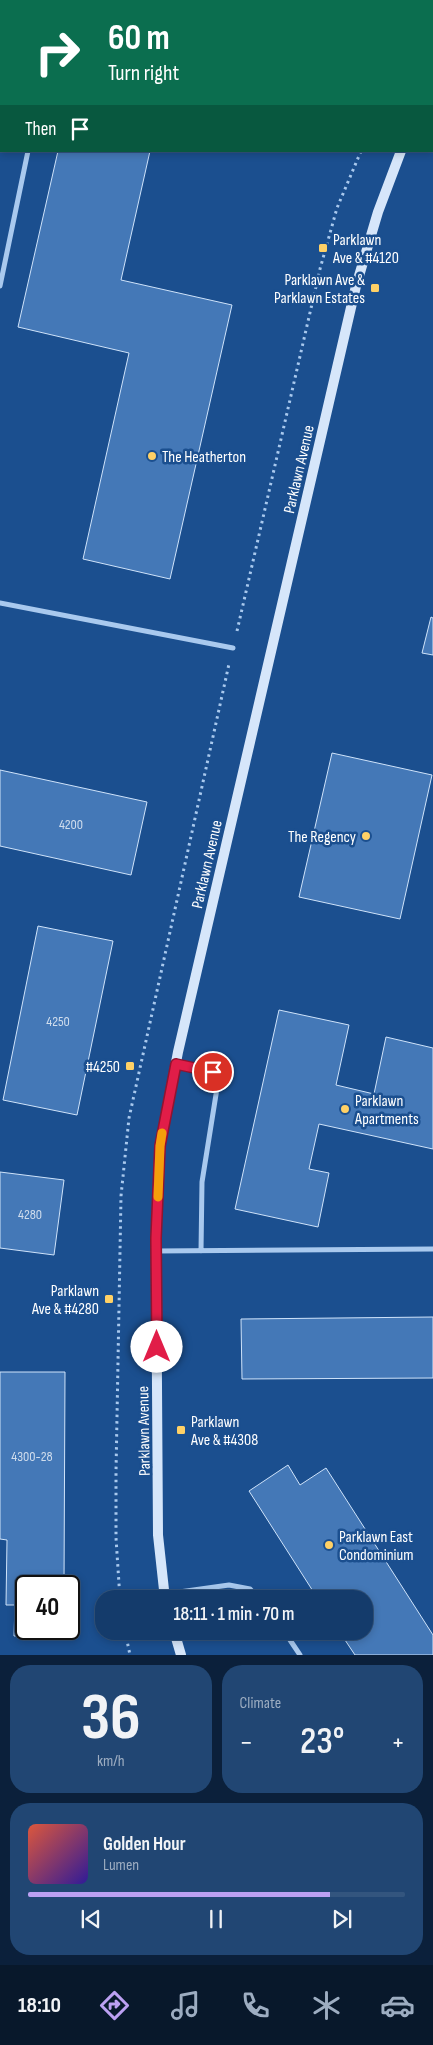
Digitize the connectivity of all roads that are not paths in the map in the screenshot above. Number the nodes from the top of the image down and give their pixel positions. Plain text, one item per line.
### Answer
1 (28, 152) edge
2 (401, 152) edge
3 (0, 286) edge
4 (0, 603) edge
5 (233, 648) dead end
6 (176, 1064) junction
7 (433, 1249) edge
8 (156, 1251) junction
9 (201, 1251) junction
10 (164, 1590) edge
11 (203, 1590) edge
12 (250, 1590) edge
13 (177, 1640) edge
14 (290, 1640) edge
15 (181, 1655) edge
16 (300, 1655) edge

1 - 3 street
2 - 6 street, Parklawn Avenue
4 - 5 street
6 - 8 street, Parklawn Avenue
6 - 9 street
7 - 9 street
8 - 9 street
8 - 10 street, Parklawn Avenue
11 - 12 street
13 - 15 street
14 - 16 street

